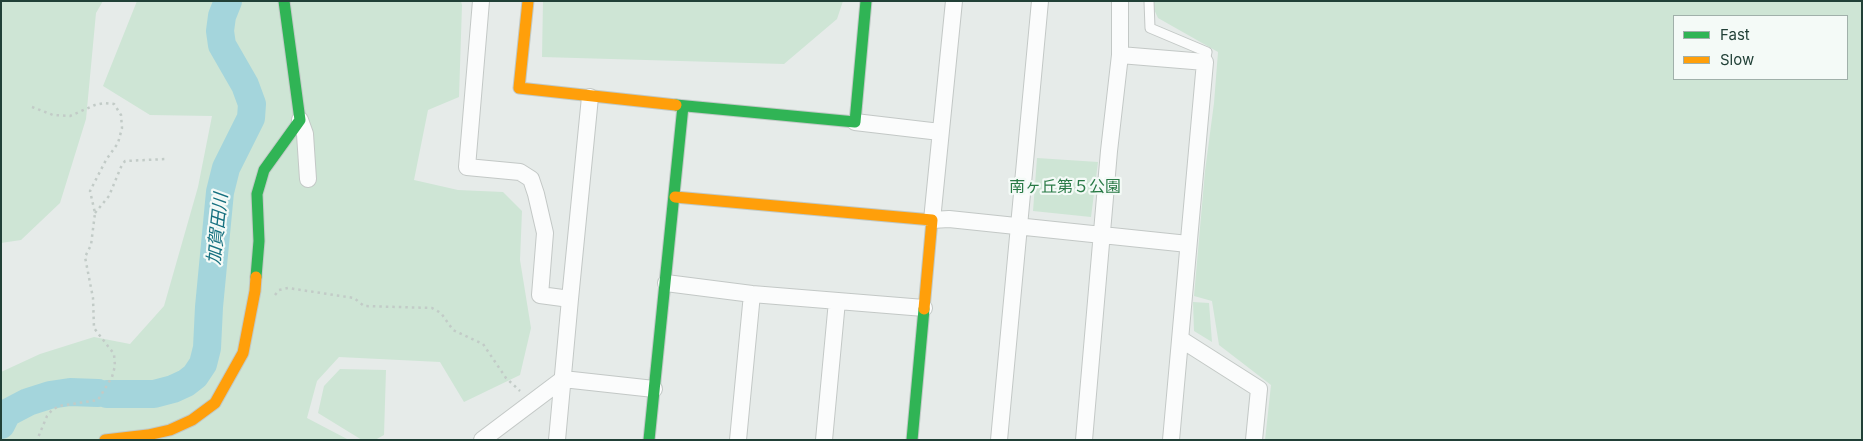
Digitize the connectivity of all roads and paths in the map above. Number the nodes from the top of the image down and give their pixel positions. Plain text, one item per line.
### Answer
1 (284, 1) edge
2 (481, 1) edge
3 (528, 1) edge
4 (866, 1) edge
5 (954, 1) edge
6 (1040, 1) edge
7 (1120, 1) edge
8 (1149, 1) edge
9 (1120, 55) junction
10 (1205, 62) junction
11 (590, 97) junction
12 (683, 106) junction
13 (32, 107) dead end
14 (300, 120) junction
15 (855, 122) junction
16 (940, 132) junction
17 (166, 159) dead end
18 (308, 178) dead end
19 (675, 197) junction
20 (95, 213) junction
21 (932, 220) junction
22 (1020, 226) junction
23 (1102, 234) junction
24 (1188, 244) junction
25 (666, 283) junction
26 (752, 294) junction
27 (270, 299) dead end
28 (570, 299) junction
29 (837, 301) junction
30 (924, 308) junction
31 (1182, 340) junction
32 (563, 379) junction
33 (654, 389) junction
34 (532, 402) junction
35 (37, 440) edge
36 (105, 440) edge
37 (482, 440) edge
38 (557, 440) edge
39 (649, 440) edge
40 (738, 440) edge
41 (824, 440) edge
42 (912, 440) edge
43 (999, 440) edge
44 (1084, 440) edge
45 (1171, 440) edge
46 (1254, 440) edge

1 - 14 street
2 - 28 street
3 - 11 street
4 - 15 street
5 - 16 street
6 - 22 street
7 - 9 street
8 - 10 lane
9 - 10 street
9 - 23 street
10 - 24 street
11 - 12 street
11 - 28 street
12 - 15 street
12 - 19 street
13 - 20 path
14 - 18 street
14 - 36 street
15 - 16 street
16 - 21 street
17 - 20 path
19 - 21 street
19 - 25 street
20 - 35 path
21 - 22 street
21 - 30 street
22 - 23 street
22 - 43 street
23 - 24 street
23 - 44 street
24 - 31 street
25 - 26 street
25 - 33 street
26 - 29 street
26 - 40 street
27 - 34 path
28 - 32 street
29 - 30 street
29 - 41 street
30 - 42 street
31 - 45 street
31 - 46 street
32 - 33 street
32 - 34 street
32 - 38 street
33 - 39 street
34 - 37 street

